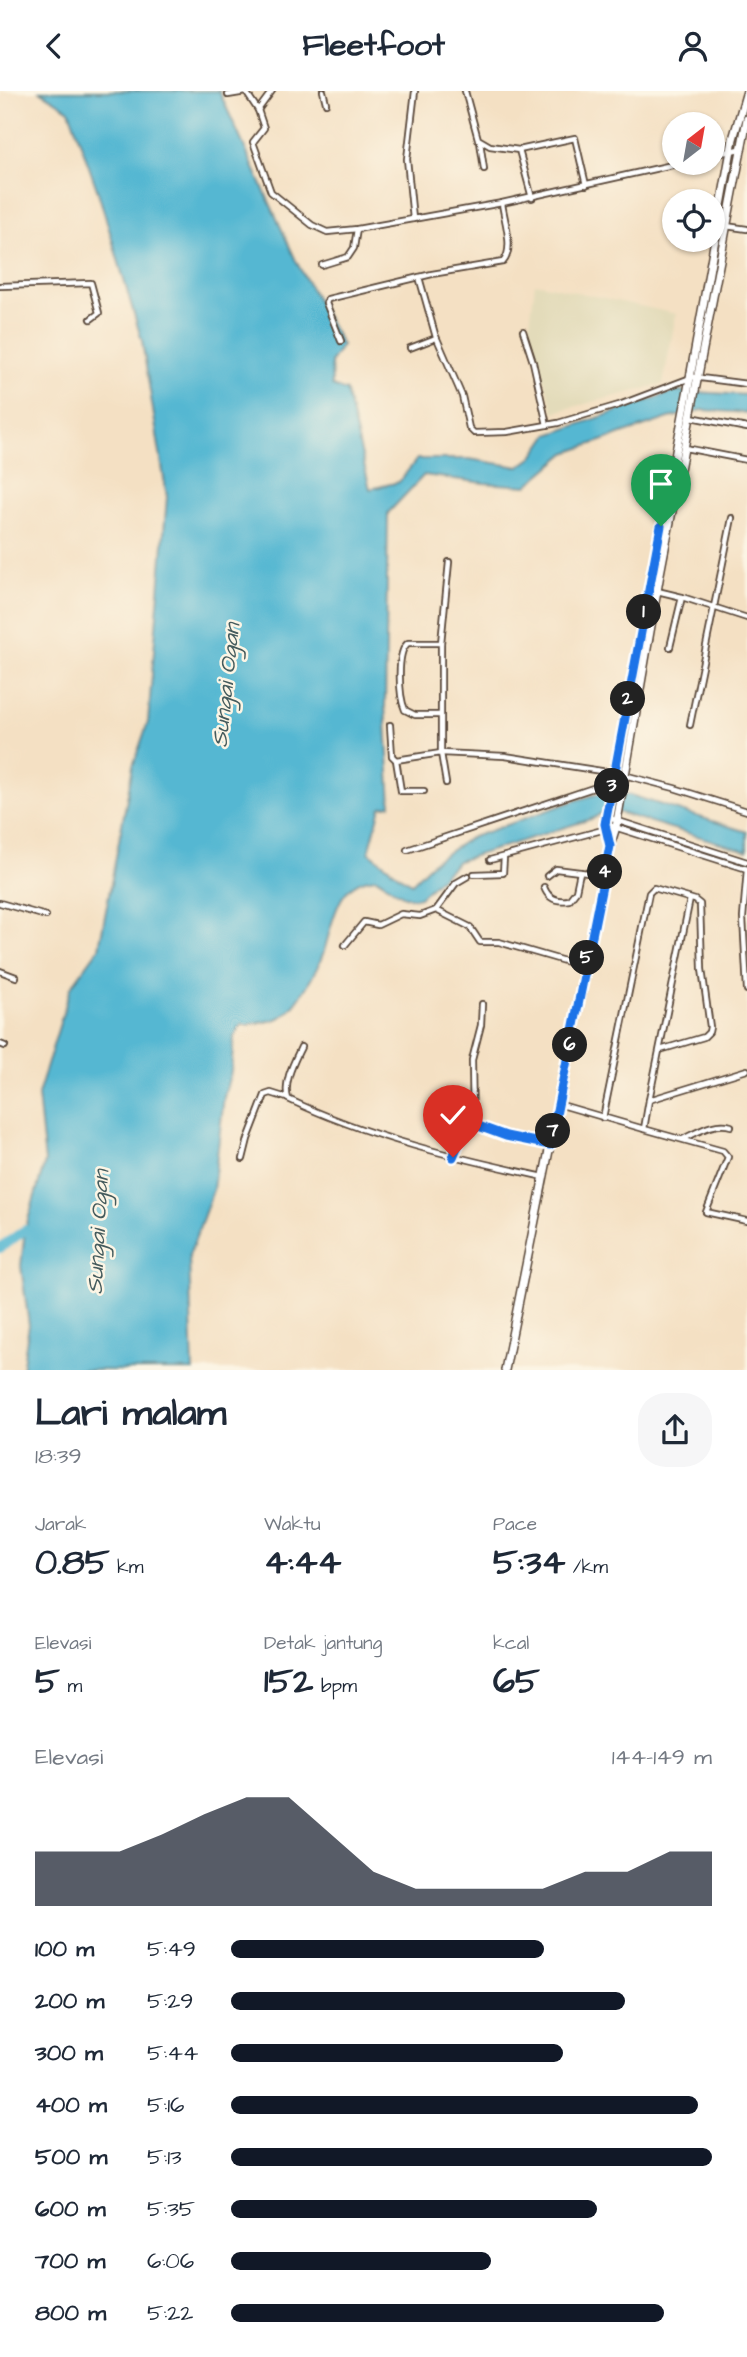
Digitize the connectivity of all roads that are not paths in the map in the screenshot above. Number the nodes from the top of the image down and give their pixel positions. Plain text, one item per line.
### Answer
1 (272, 91) edge
2 (323, 91) edge
3 (415, 91) edge
4 (465, 91) edge
5 (747, 91) edge
6 (228, 95) dead end
7 (326, 103) dead end
8 (258, 110) junction
9 (747, 119) edge
10 (746, 131) edge
11 (480, 141) junction
12 (519, 150) junction
13 (735, 150) junction
14 (725, 152) edge
15 (737, 160) junction
16 (747, 162) edge
17 (662, 167) edge
18 (484, 169) dead end
19 (586, 185) junction
20 (532, 198) junction
21 (502, 203) junction
22 (413, 219) junction
23 (725, 225) joint
24 (357, 229) junction
25 (747, 229) edge
26 (719, 252) edge
27 (322, 265) dead end
28 (419, 277) junction
29 (0, 286) edge
30 (91, 319) dead end
31 (523, 331) dead end
32 (436, 338) junction
33 (341, 341) dead end
34 (410, 348) dead end
35 (693, 378) junction
36 (747, 384) edge
37 (688, 416) junction
38 (547, 425) junction
39 (747, 428) edge
40 (685, 448) junction
41 (747, 460) edge
42 (732, 518) dead end
43 (449, 562) dead end
44 (653, 590) junction
45 (682, 597) junction
46 (712, 607) junction
47 (747, 618) edge
48 (441, 643) junction
49 (670, 647) dead end
50 (439, 715) junction
51 (390, 725) dead end
52 (690, 725) dead end
53 (441, 753) junction
54 (397, 760) junction
55 (612, 773) junction
56 (624, 775) junction
57 (446, 783) dead end
58 (424, 791) dead end
59 (747, 811) edge
60 (617, 820) junction
61 (606, 821) junction
62 (610, 846) junction
63 (407, 850) dead end
64 (504, 857) junction
65 (491, 860) dead end
66 (747, 862) edge
67 (747, 869) edge
68 (580, 872) junction
69 (604, 875) junction
70 (547, 876) dead end
71 (544, 887) dead end
72 (690, 899) junction
73 (0, 903) edge
74 (436, 910) junction
75 (46, 916) dead end
76 (345, 945) dead end
77 (585, 967) junction
78 (0, 971) edge
79 (16, 977) dead end
80 (747, 990) edge
81 (482, 1004) dead end
82 (301, 1047) dead end
83 (660, 1050) junction
84 (747, 1070) edge
85 (288, 1099) junction
86 (649, 1100) junction
87 (558, 1104) junction
88 (603, 1118) junction
89 (473, 1124) junction
90 (731, 1126) dead end
91 (644, 1129) junction
92 (682, 1140) junction
93 (550, 1145) junction
94 (453, 1157) junction
95 (243, 1159) dead end
96 (544, 1177) junction
97 (747, 1221) edge
98 (505, 1370) edge

1 - 8 street
2 - 7 street
3 - 22 street
4 - 11 street
5 - 13 street
6 - 8 street
8 - 24 street
9 - 10 street
10 - 13 street
11 - 12 street
11 - 18 street
12 - 19 street
12 - 20 street
13 - 14 street
13 - 15 street
13 - 35 street
15 - 16 street
15 - 23 street
17 - 19 street
19 - 20 street
20 - 21 street
21 - 22 street
21 - 28 street
22 - 24 street
23 - 25 street
24 - 27 street
26 - 35 street
28 - 32 street
28 - 33 street
29 - 30 street
31 - 38 street
32 - 34 street
32 - 38 street
35 - 36 street
35 - 37 street
35 - 38 street
37 - 39 street
37 - 40 street
37 - 44 street
40 - 41 street
40 - 44 street
42 - 46 street
43 - 48 street
44 - 45 street
44 - 55 street
44 - 56 street
45 - 46 street
45 - 49 street
46 - 47 street
46 - 52 street
48 - 50 street
48 - 50 street
50 - 53 street
51 - 54 street
53 - 54 street
53 - 55 street
53 - 57 street
54 - 58 street
55 - 61 street
55 - 63 street
56 - 59 street
56 - 60 street
60 - 61 street
60 - 62 street
60 - 66 street
60 - 67 street
61 - 62 street
61 - 64 street
62 - 69 street
64 - 65 street
64 - 74 street
67 - 80 street
68 - 69 street
68 - 70 street
68 - 71 street
69 - 77 street
72 - 83 street
72 - 83 street
72 - 88 street
73 - 75 street
74 - 76 street
74 - 77 street
77 - 87 street
78 - 79 street
81 - 89 street
82 - 85 street
83 - 86 street
84 - 86 street
85 - 94 street
85 - 95 street
86 - 91 street
87 - 88 street
87 - 93 street
88 - 91 street
89 - 93 street
89 - 94 street
90 - 92 street
91 - 92 street
92 - 97 street
93 - 96 street
94 - 96 street
96 - 98 street

